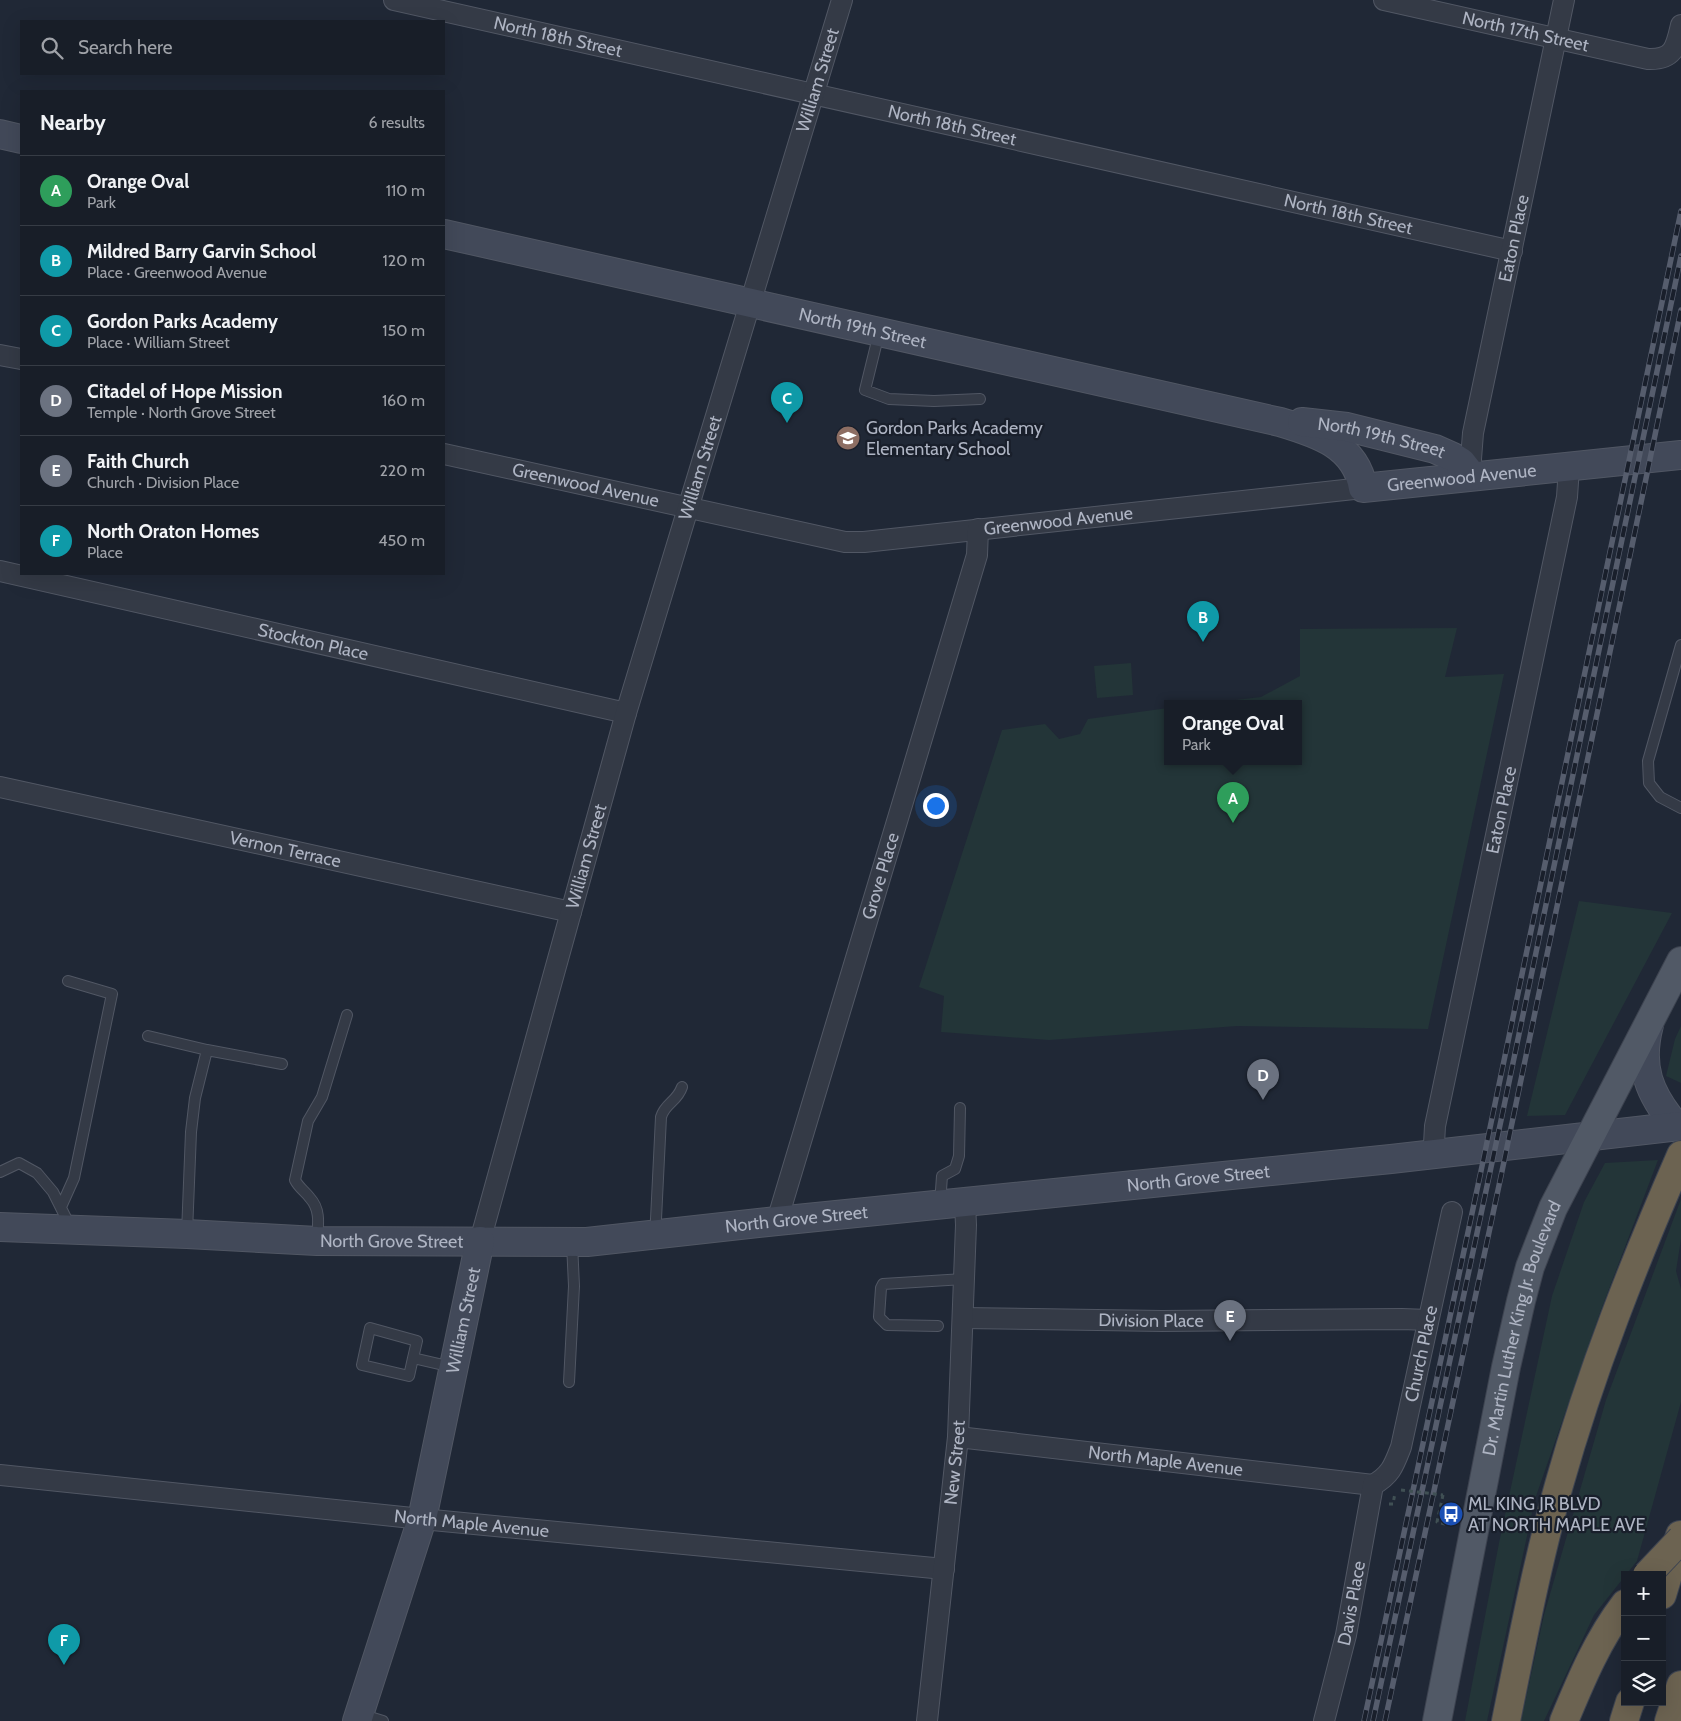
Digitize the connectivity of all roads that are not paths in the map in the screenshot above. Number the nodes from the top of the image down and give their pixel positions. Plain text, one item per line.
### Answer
1 (394, 0) edge
2 (842, 0) edge
3 (1384, 0) edge
4 (1564, 0) edge
5 (1681, 25) edge
6 (1556, 39) junction
7 (813, 94) junction
8 (0, 134) edge
9 (20, 139) edge
10 (445, 234) edge
11 (1512, 250) junction
12 (750, 302) junction
13 (880, 332) junction
14 (0, 355) edge
15 (20, 360) edge
16 (980, 399) dead end
17 (1280, 422) junction
18 (445, 454) edge
19 (1681, 458) edge
20 (1569, 467) junction
21 (1472, 476) junction
22 (1363, 488) junction
23 (688, 508) junction
24 (978, 529) junction
25 (0, 572) edge
26 (1681, 645) edge
27 (626, 713) junction
28 (0, 787) edge
29 (1681, 808) edge
30 (570, 912) junction
31 (1681, 961) edge
32 (68, 981) dead end
33 (347, 1015) dead end
34 (1650, 1021) junction
35 (148, 1036) dead end
36 (207, 1050) junction
37 (282, 1064) dead end
38 (682, 1087) dead end
39 (960, 1108) dead end
40 (1679, 1126) edge
41 (1590, 1135) junction
42 (1435, 1153) junction
43 (1681, 1155) edge
44 (0, 1172) edge
45 (953, 1204) junction
46 (1452, 1212) dead end
47 (66, 1218) junction
48 (777, 1221) junction
49 (0, 1227) edge
50 (188, 1234) junction
51 (657, 1234) junction
52 (317, 1241) junction
53 (480, 1241) junction
54 (572, 1242) junction
55 (964, 1279) junction
56 (963, 1318) junction
57 (1428, 1320) junction
58 (938, 1326) dead end
59 (413, 1358) junction
60 (454, 1368) junction
61 (569, 1382) dead end
62 (958, 1437) junction
63 (0, 1475) edge
64 (1373, 1485) junction
65 (422, 1519) junction
66 (1681, 1532) edge
67 (1681, 1539) edge
68 (944, 1569) junction
69 (1651, 1571) edge
70 (1666, 1581) edge
71 (1621, 1610) edge
72 (1681, 1685) edge
73 (1629, 1706) edge
74 (367, 1719) edge
75 (927, 1721) edge
76 (1324, 1721) edge
77 (1437, 1721) edge
78 (1506, 1721) edge
79 (1564, 1721) edge
80 (1624, 1721) edge
81 (1669, 1721) edge

1 - 7 street, North 18th Street
2 - 7 street, William Street
3 - 6 street, North 17th Street
4 - 6 street, Eaton Place
5 - 6 street, North 17th Street
6 - 11 street, Eaton Place
7 - 11 street, North 18th Street
7 - 12 street, William Street
8 - 9 street
10 - 12 street, North 19th Street
11 - 21 street, Eaton Place
12 - 13 street, North 19th Street
12 - 23 street, William Street
13 - 16 lane
13 - 17 street, North 19th Street
14 - 15 street
17 - 21 street, North 19th Street
17 - 22 street, North 19th Street
18 - 23 street, Greenwood Avenue
19 - 20 street, Greenwood Avenue
20 - 21 street, Greenwood Avenue
20 - 42 street, Eaton Place
21 - 22 street, Greenwood Avenue
22 - 24 street, Greenwood Avenue
23 - 24 street, Greenwood Avenue
23 - 27 street, William Street
24 - 48 street, Grove Place
25 - 27 street, Stockton Place
26 - 29 lane
27 - 30 street, William Street
28 - 30 street, Vernon Terrace
30 - 53 street, William Street
31 - 34 main road, Dr. Martin Luther King Jr. Boulevard
32 - 47 lane
33 - 52 lane
34 - 40 street
34 - 41 main road, Dr. Martin Luther King Jr. Boulevard
35 - 36 lane
36 - 37 lane
36 - 50 lane
38 - 51 lane
39 - 45 lane
40 - 41 street, North Grove Street
41 - 42 street, North Grove Street
41 - 77 main road, Dr. Martin Luther King Jr. Boulevard
42 - 45 street, North Grove Street
43 - 78 highway
44 - 47 lane
45 - 48 street, North Grove Street
45 - 55 street, New Street
46 - 57 street, Church Place
47 - 49 street, North Grove Street
47 - 50 street, North Grove Street
48 - 51 street, North Grove Street
50 - 52 street, North Grove Street
51 - 54 street, North Grove Street
52 - 53 street, North Grove Street
53 - 54 street, North Grove Street
53 - 60 street, William Street
54 - 61 lane
55 - 56 street, New Street
55 - 58 lane
56 - 57 street, Division Place
56 - 62 street, New Street
57 - 64 street, Church Place
59 - 59 lane
59 - 60 lane
60 - 65 street, William Street
62 - 64 street, North Maple Avenue
62 - 68 street, New Street
63 - 65 street, North Maple Avenue
64 - 76 street, Davis Place
65 - 68 street, North Maple Avenue
65 - 74 street, William Street
66 - 70 highway
67 - 69 highway, bridge
68 - 75 street, New Street
71 - 79 highway
72 - 81 highway
73 - 80 highway

